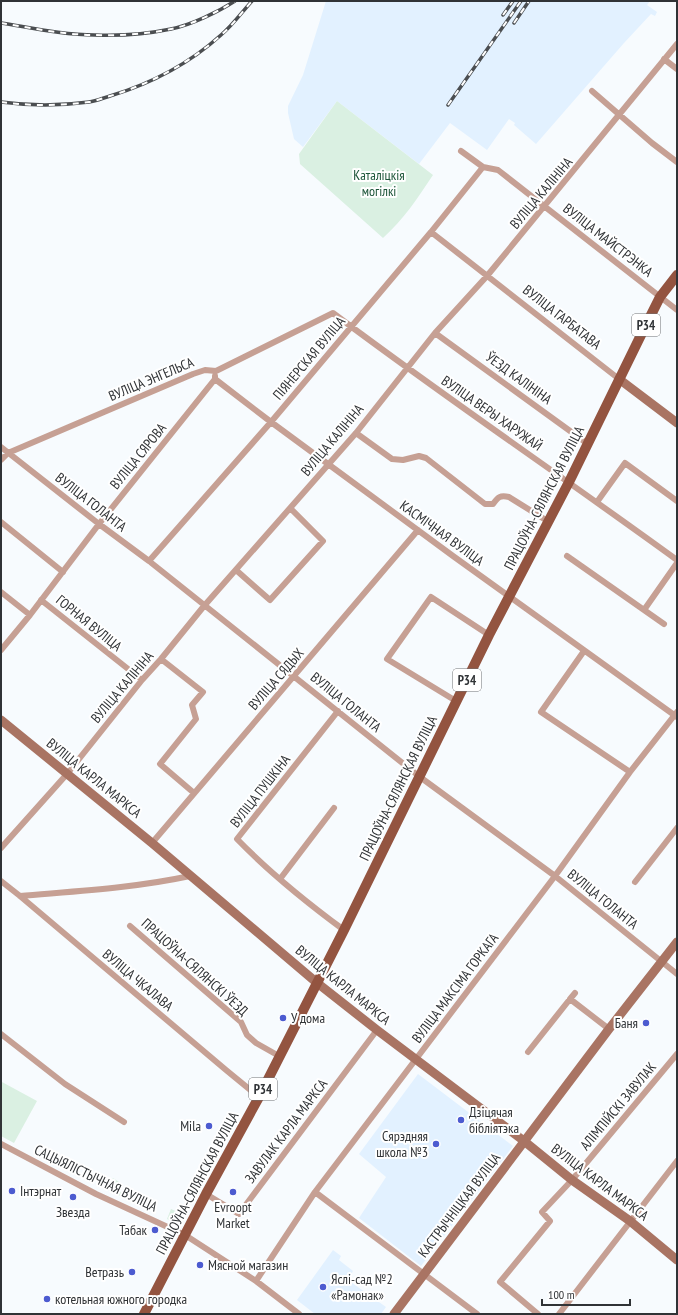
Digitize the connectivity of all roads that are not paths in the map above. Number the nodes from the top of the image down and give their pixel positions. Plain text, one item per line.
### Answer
1 (677, 44) edge
2 (664, 60) junction
3 (677, 69) edge
4 (592, 91) dead end
5 (620, 115) junction
6 (461, 152) dead end
7 (677, 162) edge
8 (483, 167) junction
9 (545, 206) junction
10 (431, 232) junction
11 (677, 275) edge
12 (487, 276) junction
13 (660, 297) junction
14 (677, 310) edge
15 (333, 313) joint
16 (351, 326) junction
17 (435, 333) junction
18 (407, 368) junction
19 (216, 371) junction
20 (215, 379) junction
21 (619, 379) junction
22 (271, 422) junction
23 (677, 423) edge
24 (356, 433) junction
25 (588, 444) junction
26 (1, 448) edge
27 (8, 452) junction
28 (1, 460) edge
29 (328, 464) junction
30 (570, 482) junction
31 (677, 501) edge
32 (597, 502) junction
33 (290, 508) junction
34 (1, 522) edge
35 (549, 522) junction
36 (99, 524) junction
37 (418, 530) junction
38 (567, 556) dead end
39 (677, 560) edge
40 (149, 561) junction
41 (677, 563) edge
42 (236, 570) junction
43 (63, 572) junction
44 (1, 592) edge
45 (509, 596) junction
46 (41, 600) junction
47 (204, 606) junction
48 (644, 610) junction
49 (30, 615) junction
50 (664, 624) dead end
51 (489, 634) junction
52 (1, 650) edge
53 (584, 651) junction
54 (161, 659) junction
55 (294, 676) junction
56 (142, 680) junction
57 (456, 701) junction
58 (338, 711) junction
59 (676, 715) edge
60 (1, 720) edge
61 (630, 772) junction
62 (67, 774) junction
63 (420, 777) junction
64 (194, 793) junction
65 (334, 808) dead end
66 (676, 831) edge
67 (152, 843) junction
68 (1, 848) edge
69 (190, 876) junction
70 (555, 876) junction
71 (280, 880) junction
72 (1, 882) edge
73 (635, 882) dead end
74 (20, 896) junction
75 (130, 926) dead end
76 (344, 930) junction
77 (677, 942) edge
78 (661, 962) junction
79 (677, 974) edge
80 (316, 982) junction
81 (575, 993) dead end
82 (570, 999) junction
83 (609, 1029) junction
84 (377, 1030) junction
85 (1, 1034) edge
86 (528, 1052) dead end
87 (677, 1054) edge
88 (279, 1056) junction
89 (416, 1059) junction
90 (259, 1097) junction
91 (124, 1122) dead end
92 (524, 1141) junction
93 (1, 1144) edge
94 (677, 1161) edge
95 (572, 1180) junction
96 (315, 1192) junction
97 (206, 1194) junction
98 (630, 1221) junction
99 (185, 1235) junction
100 (677, 1260) edge
101 (425, 1273) junction
102 (256, 1281) junction
103 (144, 1314) edge
104 (299, 1314) edge
105 (394, 1314) edge
106 (477, 1314) edge
107 (538, 1314) edge
108 (559, 1314) edge

1 - 2 street, ВУЛІЦА КАЛІНІНА
2 - 3 street
2 - 5 street, ВУЛІЦА КАЛІНІНА
4 - 5 street
5 - 7 street
5 - 9 street, ВУЛІЦА КАЛІНІНА
6 - 8 street, ВУЛІЦА МАЙСТРЭНКА
8 - 9 street, ВУЛІЦА МАЙСТРЭНКА
8 - 10 street, ПІЯНЕРСКАЯ ВУЛІЦА
9 - 12 street, ВУЛІЦА КАЛІНІНА
9 - 13 street, ВУЛІЦА МАЙСТРЭНКА
10 - 12 street, ВУЛІЦА ГАРБАТАВА
10 - 16 street, ПІЯНЕРСКАЯ ВУЛІЦА
11 - 13 main road, ПРАЦОЎНА-СЯЛЯНСКАЯ ВУЛІЦА / Р34
12 - 17 street, ВУЛІЦА КАЛІНІНА
12 - 21 street, ВУЛІЦА ГАРБАТАВА
13 - 14 street, ВУЛІЦА МАЙСТРЭНКА
13 - 21 main road, ПРАЦОЎНА-СЯЛЯНСКАЯ ВУЛІЦА / Р34
15 - 16 street, ВУЛІЦА ВЕРЫ ХАРУЖАЙ
15 - 19 street, ВУЛІЦА ЭНГЕЛЬСА
16 - 18 street, ВУЛІЦА ВЕРЫ ХАРУЖАЙ
16 - 22 street, ПІЯНЕРСКАЯ ВУЛІЦА
17 - 18 street, ВУЛІЦА КАЛІНІНА
17 - 25 street, ЎЕЗД КАЛІНІНА
18 - 24 street, ВУЛІЦА КАЛІНІНА
18 - 30 street, ВУЛІЦА ВЕРЫ ХАРУЖАЙ
19 - 20 street
19 - 27 street, ВУЛІЦА ЭНГЕЛЬСА
20 - 22 street, КАСМІЧНАЯ ВУЛІЦА
20 - 36 street, ВУЛІЦА СЯРОВА
21 - 23 street, ВУЛІЦА ГАРБАТАВА
21 - 25 main road, ПРАЦОЎНА-СЯЛЯНСКАЯ ВУЛІЦА / Р34
22 - 29 street, КАСМІЧНАЯ ВУЛІЦА
22 - 40 street, ПІЯНЕРСКАЯ ВУЛІЦА
24 - 29 street, ВУЛІЦА КАЛІНІНА
24 - 35 street
25 - 30 main road, ПРАЦОЎНА-СЯЛЯНСКАЯ ВУЛІЦА / Р34
26 - 27 street, ВУЛІЦА ГОЛАНТА
27 - 28 street, ВУЛІЦА ЭНГЕЛЬСА
27 - 36 street, ВУЛІЦА ГОЛАНТА
29 - 33 street, ВУЛІЦА КАЛІНІНА
29 - 37 street, КАСМІЧНАЯ ВУЛІЦА
30 - 32 street, ВУЛІЦА ВЕРЫ ХАРУЖАЙ
30 - 35 main road, ПРАЦОЎНА-СЯЛЯНСКАЯ ВУЛІЦА / Р34
31 - 32 street
32 - 39 street, ВУЛІЦА ВЕРЫ ХАРУЖАЙ
33 - 42 street, ВУЛІЦА КАЛІНІНА
33 - 42 street
34 - 43 street
35 - 45 main road, ПРАЦОЎНА-СЯЛЯНСКАЯ ВУЛІЦА / Р34
36 - 40 street, ВУЛІЦА ГОЛАНТА
36 - 43 street, ВУЛІЦА СЯРОВА
37 - 45 street, КАСМІЧНАЯ ВУЛІЦА
37 - 55 street, ВУЛІЦА СЯДЫХ
38 - 48 street
40 - 47 street, ВУЛІЦА ГОЛАНТА
41 - 48 street
42 - 47 street, ВУЛІЦА КАЛІНІНА
43 - 46 street, ВУЛІЦА СЯРОВА
44 - 49 street
45 - 51 main road, ПРАЦОЎНА-СЯЛЯНСКАЯ ВУЛІЦА / Р34
45 - 53 street, КАСМІЧНАЯ ВУЛІЦА
46 - 49 street, ВУЛІЦА СЯРОВА
46 - 56 street, ГОРНАЯ ВУЛІЦА
47 - 54 street, ВУЛІЦА КАЛІНІНА
47 - 55 street, ВУЛІЦА ГОЛАНТА
48 - 50 street
49 - 52 street, ВУЛІЦА СЯРОВА
51 - 57 main road, ПРАЦОЎНА-СЯЛЯНСКАЯ ВУЛІЦА / Р34
51 - 57 street
53 - 59 street, КАСМІЧНАЯ ВУЛІЦА
53 - 61 street
54 - 56 street, ВУЛІЦА КАЛІНІНА
54 - 64 street
55 - 58 street, ВУЛІЦА ГОЛАНТА
55 - 64 street, ВУЛІЦА СЯДЫХ
56 - 62 street, ВУЛІЦА КАЛІНІНА
57 - 63 main road, ПРАЦОЎНА-СЯЛЯНСКАЯ ВУЛІЦА / Р34
58 - 63 street, ВУЛІЦА ГОЛАНТА
58 - 71 street, ВУЛІЦА ПУШКІНА
59 - 61 street, ВУЛІЦА МАКСІМА ГОРКАГА
60 - 62 street, ВУЛІЦА КАРЛА МАРКСА
61 - 70 street, ВУЛІЦА МАКСІМА ГОРКАГА
62 - 67 street, ВУЛІЦА КАРЛА МАРКСА
62 - 68 street, ВУЛІЦА КАЛІНІНА
63 - 70 street, ВУЛІЦА ГОЛАНТА
63 - 76 main road, ПРАЦОЎНА-СЯЛЯНСКАЯ ВУЛІЦА / Р34
64 - 67 street, ВУЛІЦА СЯДЫХ
65 - 71 street
66 - 73 street
67 - 69 street, ВУЛІЦА КАРЛА МАРКСА
69 - 74 street
69 - 80 street, ВУЛІЦА КАРЛА МАРКСА
70 - 78 street, ВУЛІЦА ГОЛАНТА
70 - 89 street, ВУЛІЦА МАКСІМА ГОРКАГА
71 - 76 street, ВУЛІЦА ПУШКІНА
72 - 74 street, ВУЛІЦА ЧКАЛАВА
74 - 90 street, ВУЛІЦА ЧКАЛАВА
75 - 88 street, ПРАЦОЎНА-СЯЛЯНСКІ ЎЕЗД
76 - 80 main road, ПРАЦОЎНА-СЯЛЯНСКАЯ ВУЛІЦА / Р34
77 - 78 street, КАСТРЫЧНІЦКАЯ ВУЛІЦА
78 - 79 street, ВУЛІЦА ГОЛАНТА
78 - 83 street, КАСТРЫЧНІЦКАЯ ВУЛІЦА
80 - 84 street, ВУЛІЦА КАРЛА МАРКСА
80 - 88 main road, ПРАЦОЎНА-СЯЛЯНСКАЯ ВУЛІЦА / Р34
81 - 82 street
82 - 83 street
82 - 86 street
83 - 92 street, КАСТРЫЧНІЦКАЯ ВУЛІЦА
84 - 89 street, ВУЛІЦА КАРЛА МАРКСА
84 - 97 street, ЗАВУЛАК КАРЛА МАРКСА
85 - 91 street
87 - 95 street, АЛІМПІЙСКІ ЗАВУЛАК
88 - 90 main road, ПРАЦОЎНА-СЯЛЯНСКАЯ ВУЛІЦА / Р34
89 - 92 street, ВУЛІЦА КАРЛА МАРКСА
89 - 96 street, ВУЛІЦА МАКСІМА ГОРКАГА
90 - 97 main road, ПРАЦОЎНА-СЯЛЯНСКАЯ ВУЛІЦА / Р34
92 - 95 street, ВУЛІЦА КАРЛА МАРКСА
92 - 101 street, КАСТРЫЧНІЦКАЯ ВУЛІЦА
93 - 99 street, САЦЫЯЛІСТЫЧНАЯ ВУЛІЦА
94 - 98 street
95 - 98 street, ВУЛІЦА КАРЛА МАРКСА
95 - 107 street, АЛІМПІЙСКІ ЗАВУЛАК
96 - 101 street
96 - 102 street, ВУЛІЦА МАКСІМА ГОРКАГА
97 - 99 main road, ПРАЦОЎНА-СЯЛЯНСКАЯ ВУЛІЦА / Р34
98 - 100 street, ВУЛІЦА КАРЛА МАРКСА
98 - 108 street
99 - 102 street, САЦЫЯЛІСТЫЧНАЯ ВУЛІЦА
99 - 103 main road, ПРАЦОЎНА-СЯЛЯНСКАЯ ВУЛІЦА / Р34
101 - 105 street, КАСТРЫЧНІЦКАЯ ВУЛІЦА
101 - 106 street
102 - 104 street, САЦЫЯЛІСТЫЧНАЯ ВУЛІЦА

